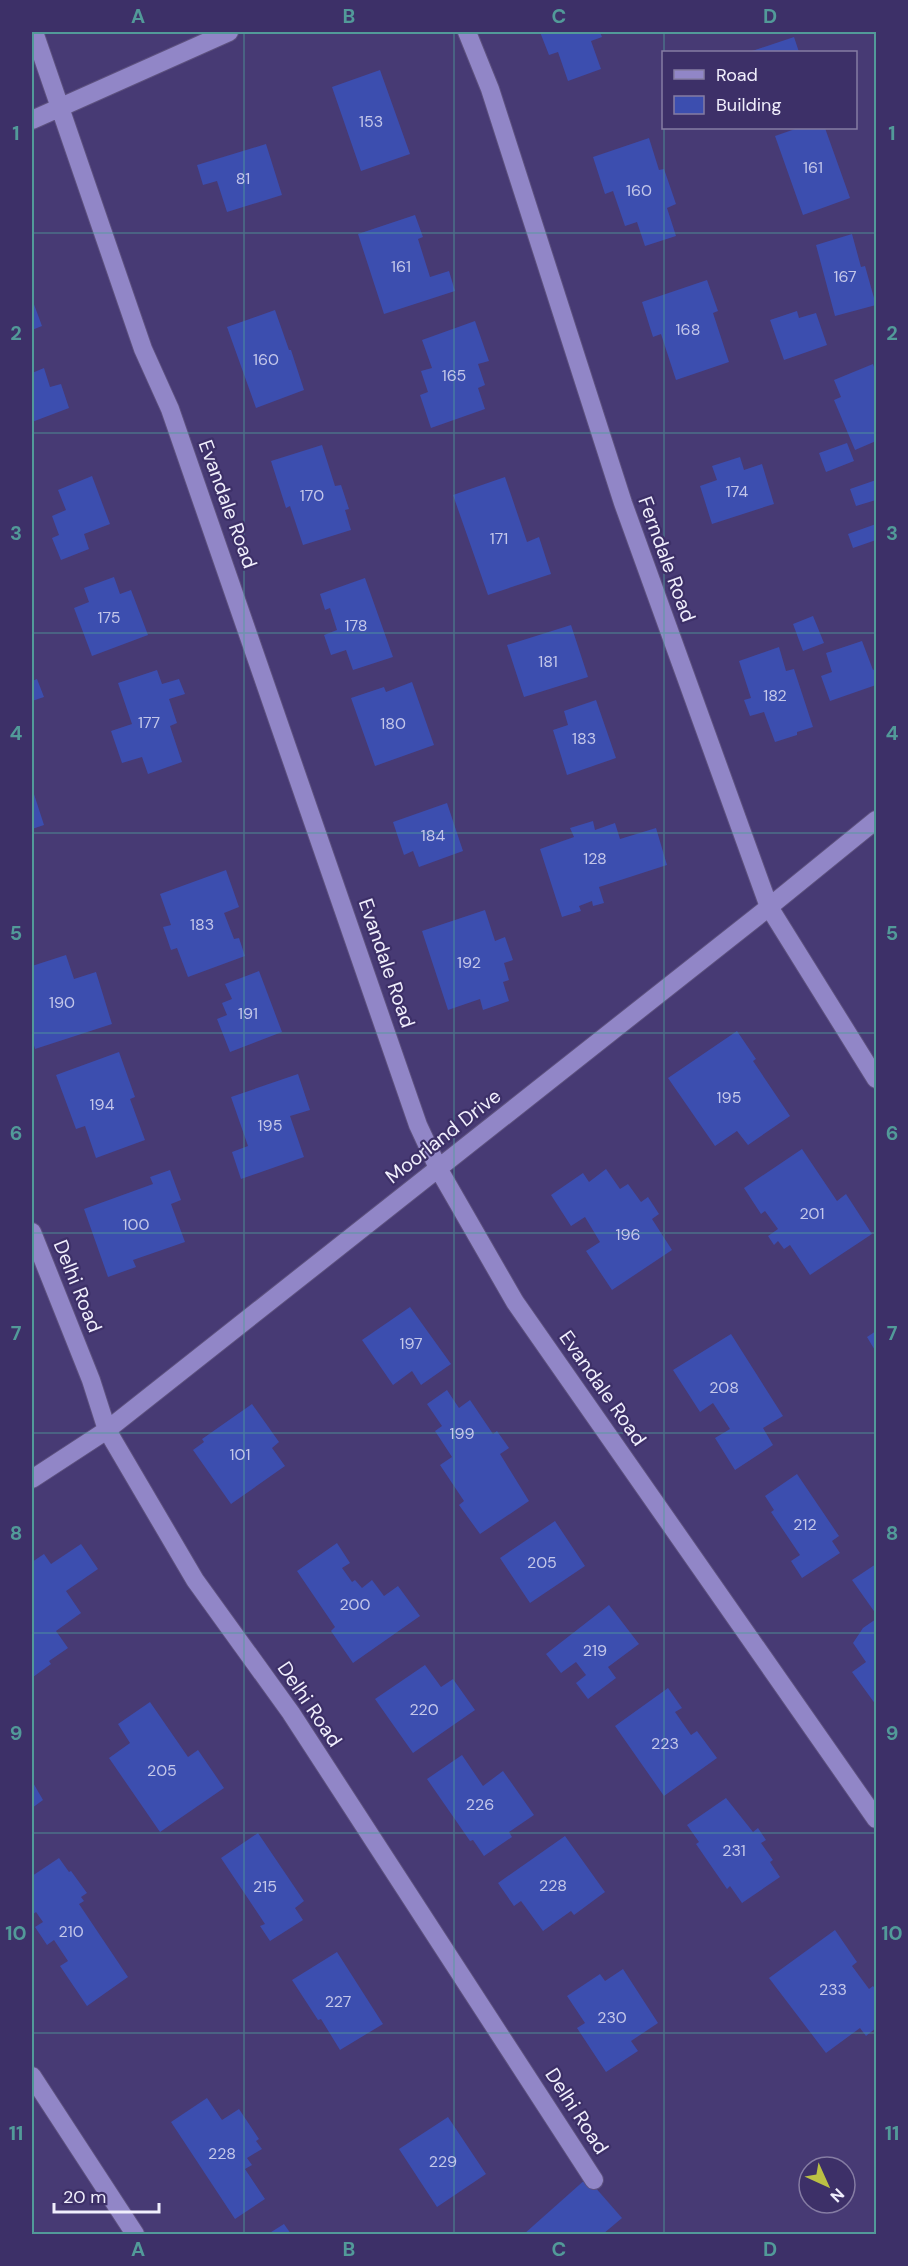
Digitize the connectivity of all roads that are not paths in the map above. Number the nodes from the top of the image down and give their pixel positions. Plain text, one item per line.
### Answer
1 (34, 32) edge
2 (229, 32) edge
3 (467, 32) edge
4 (60, 107) junction
5 (32, 120) edge
6 (876, 820) edge
7 (769, 907) junction
8 (876, 1079) edge
9 (438, 1168) junction
10 (32, 1232) edge
11 (106, 1430) junction
12 (32, 1479) edge
13 (876, 1819) edge
14 (32, 2076) edge
15 (594, 2180) dead end
16 (135, 2235) edge

1 - 4 street, Evandale Road
2 - 4 street
3 - 7 street, Ferndale Road
4 - 5 street
4 - 9 street, Evandale Road
6 - 7 street, Moorland Drive
7 - 8 street, Ferndale Road
7 - 9 street, Moorland Drive
9 - 11 street, Moorland Drive
9 - 13 street, Evandale Road
10 - 11 street, Delhi Road
11 - 12 street, Moorland Drive
11 - 15 street, Delhi Road
14 - 16 street

